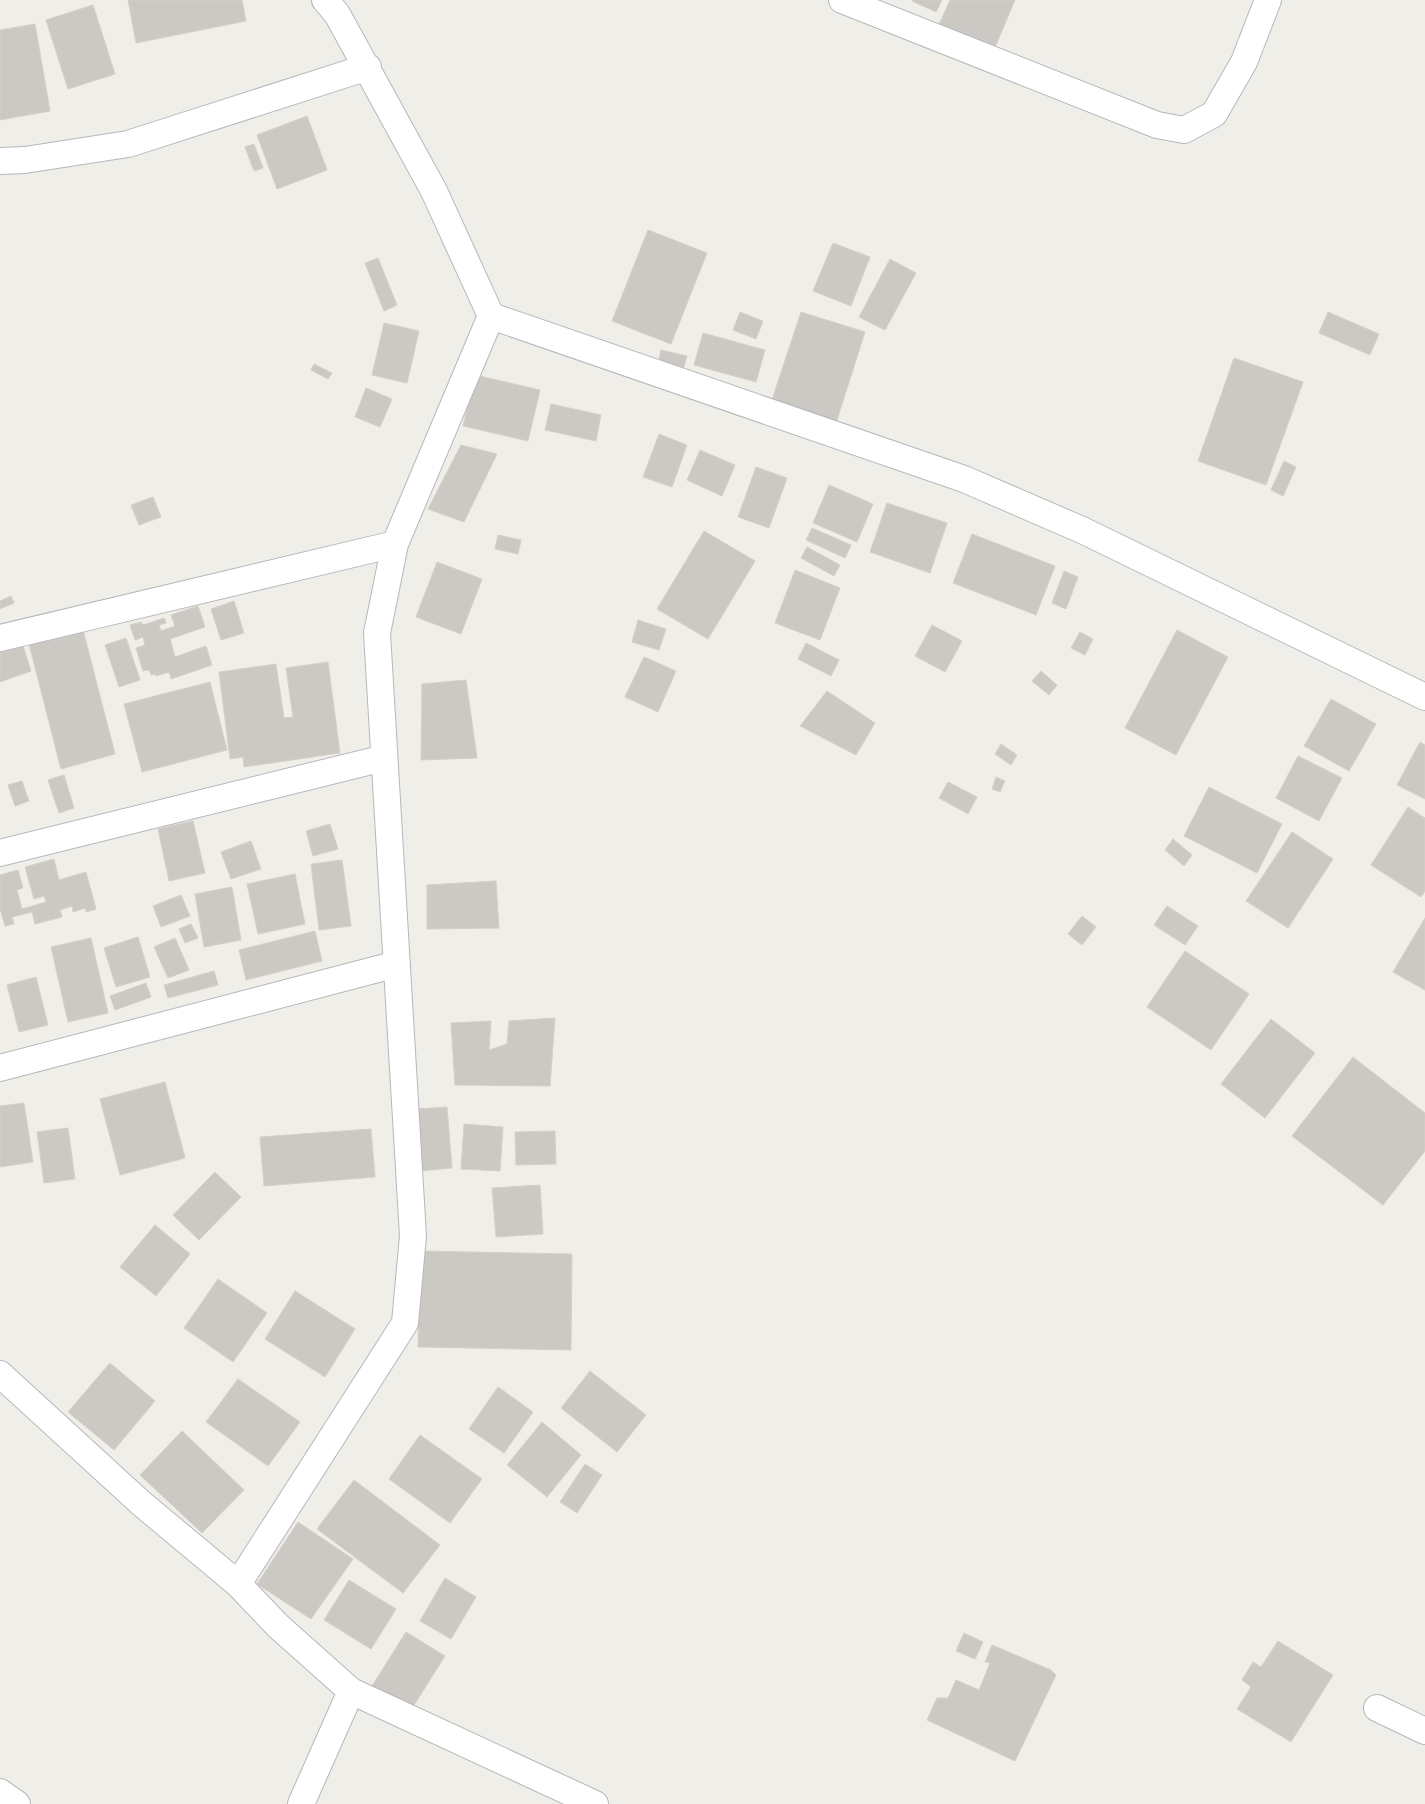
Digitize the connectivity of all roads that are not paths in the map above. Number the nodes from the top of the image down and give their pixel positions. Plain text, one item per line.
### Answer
1 (325, 0) edge
2 (842, 0) edge
3 (1268, 0) edge
4 (869, 5) edge
5 (368, 68) junction
6 (0, 161) edge
7 (491, 316) junction
8 (395, 544) junction
9 (0, 638) edge
10 (1425, 697) edge
11 (384, 758) junction
12 (0, 852) edge
13 (397, 964) junction
14 (0, 1068) edge
15 (2, 1383) edge
16 (238, 1584) junction
17 (350, 1691) junction
18 (1377, 1708) dead end
19 (1425, 1731) edge
20 (0, 1792) edge
21 (18, 1804) edge
22 (301, 1804) edge
23 (595, 1804) edge

1 - 5 street
2 - 4 street
3 - 4 street
5 - 6 street
5 - 7 street
7 - 8 street
7 - 10 street
8 - 9 street
8 - 11 street
11 - 12 street
11 - 13 street
13 - 14 street
13 - 16 street
15 - 16 street
16 - 17 street
17 - 22 street
17 - 23 street
18 - 19 street
20 - 21 street

